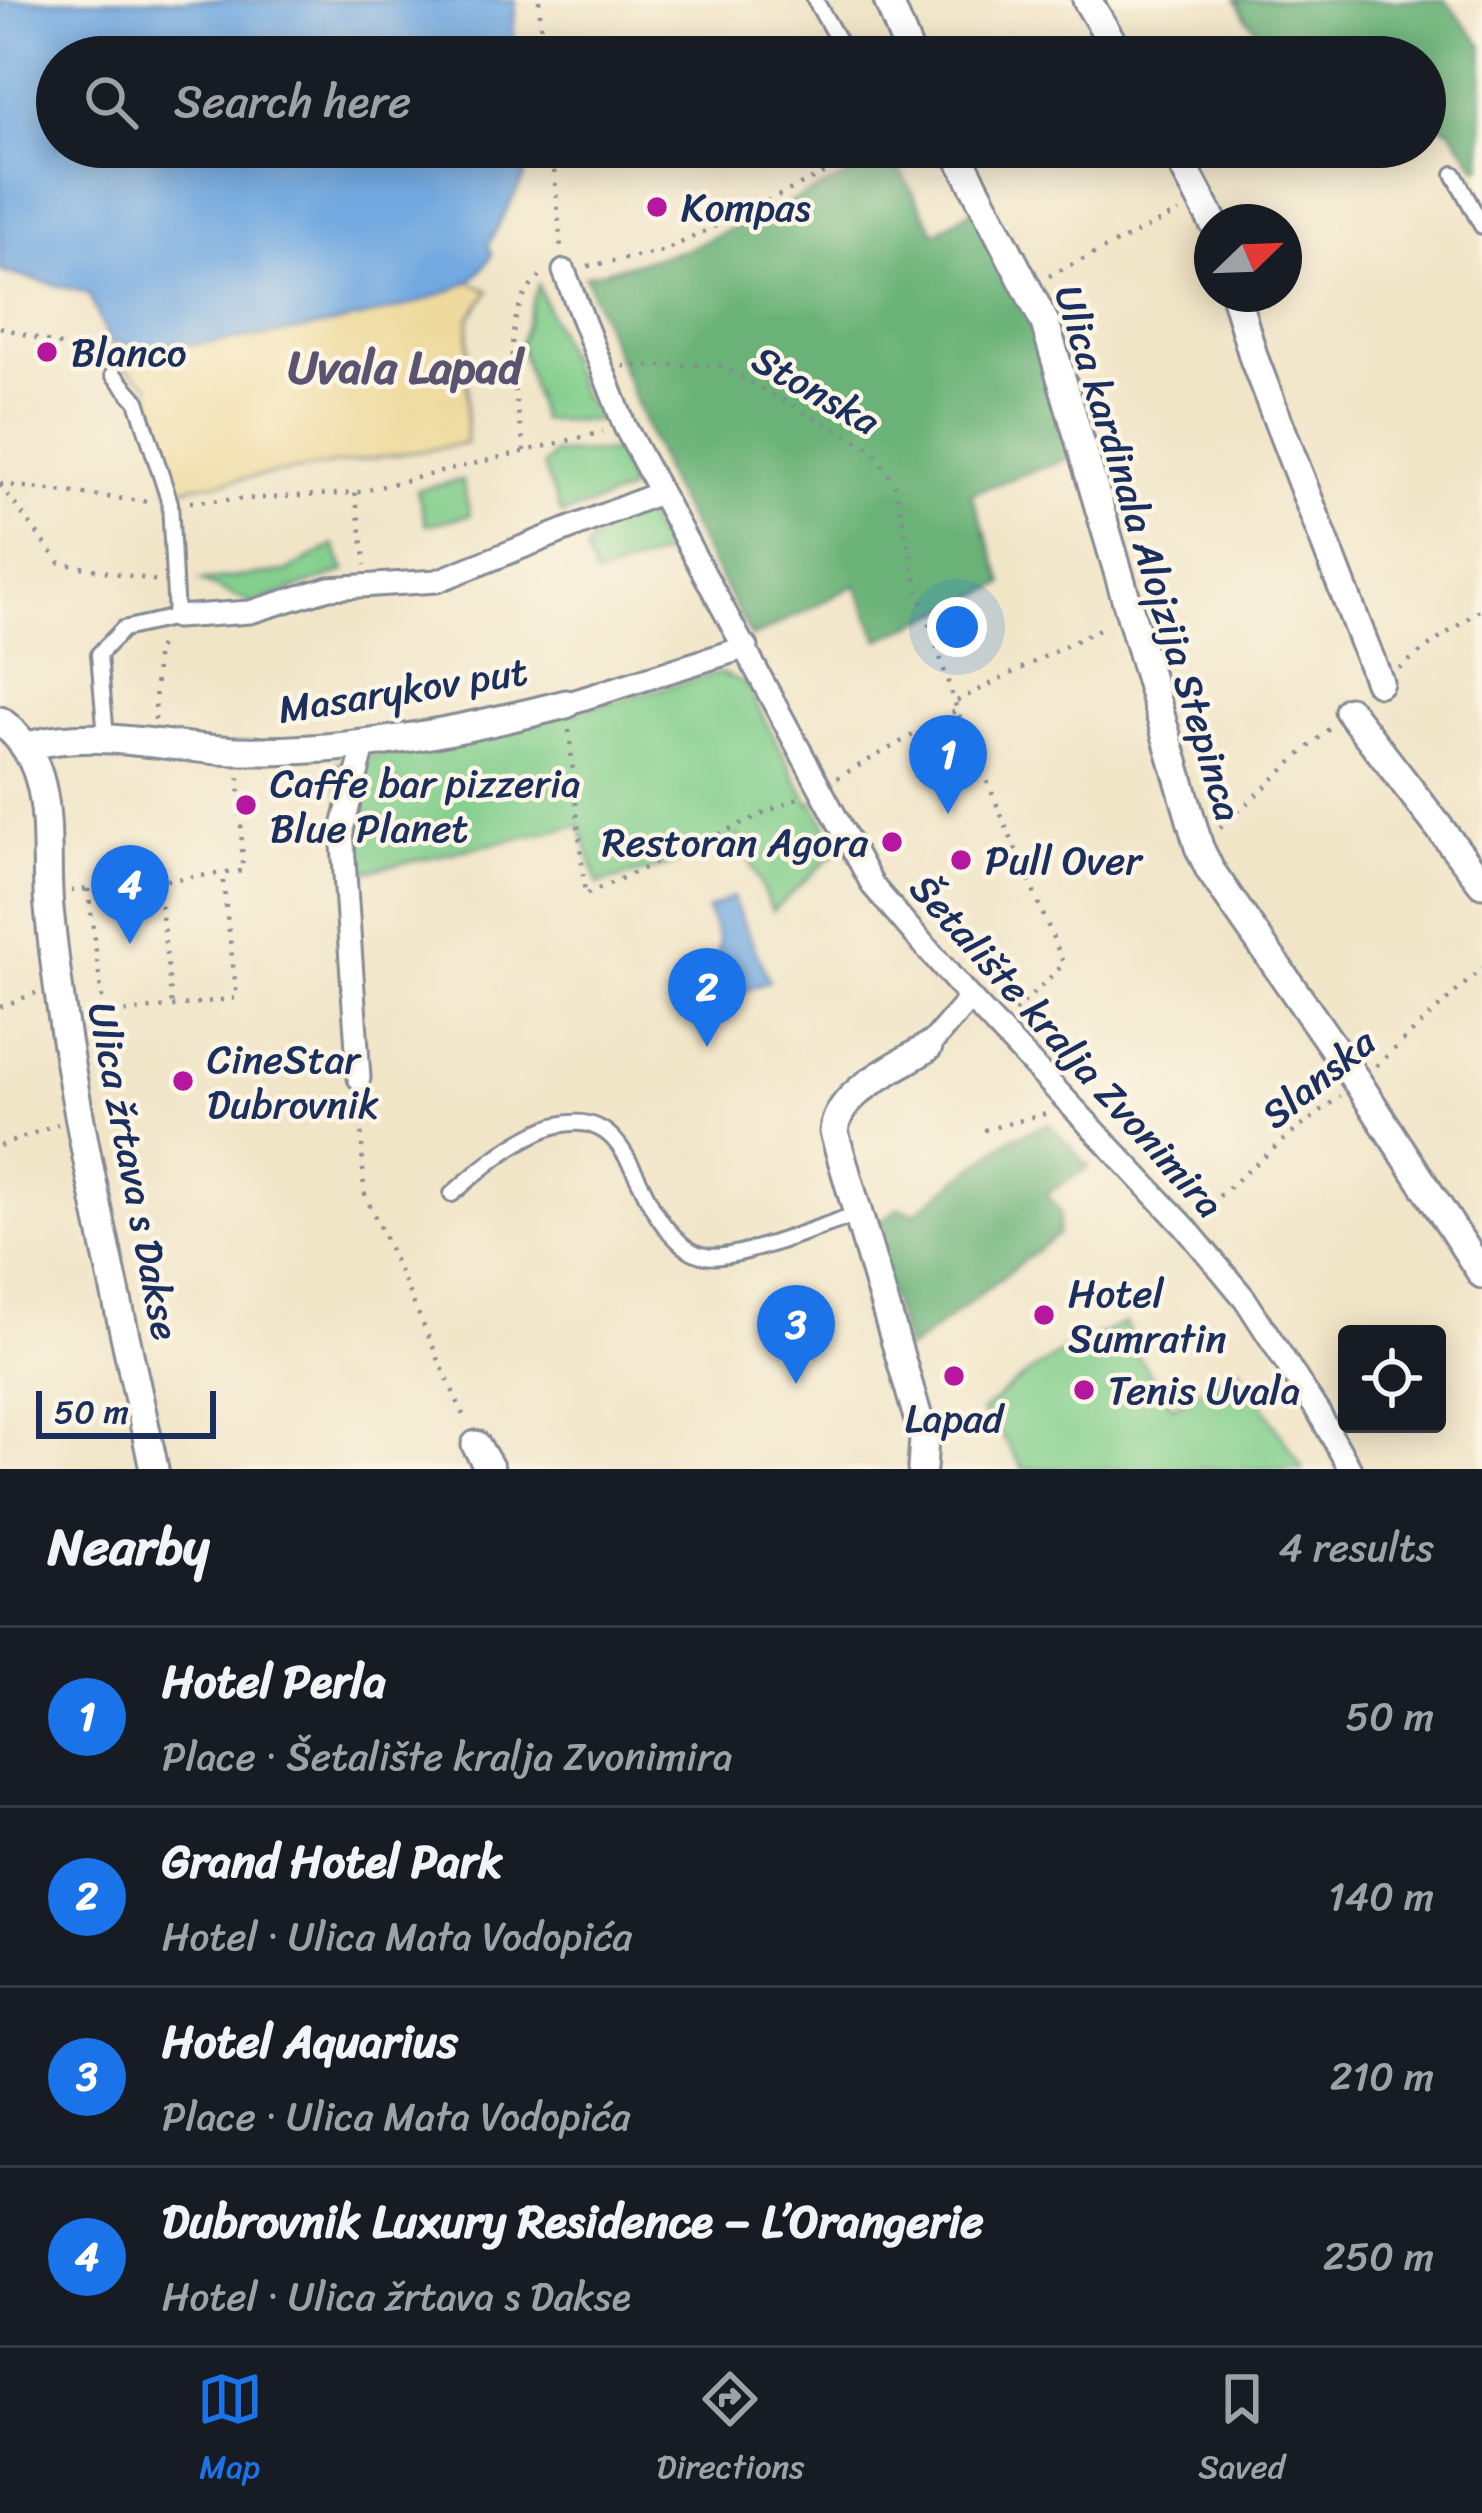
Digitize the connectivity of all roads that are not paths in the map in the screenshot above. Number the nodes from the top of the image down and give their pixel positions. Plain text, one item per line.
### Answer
1 (815, 0) edge
2 (888, 0) edge
3 (1088, 0) edge
4 (836, 36) edge
5 (903, 36) edge
6 (1108, 36) edge
7 (965, 168) edge
8 (1184, 168) edge
9 (1454, 173) dead end
10 (1204, 204) edge
11 (1482, 226) edge
12 (564, 271) road end
13 (1240, 312) edge
14 (113, 374) road end
15 (658, 493) junction
16 (176, 617) junction
17 (747, 647) junction
18 (1379, 682) dead end
19 (566, 704) joint
20 (1349, 710) dead end
21 (0, 722) edge
22 (106, 738) junction
23 (365, 743) junction
24 (28, 746) junction
25 (1482, 883) edge
26 (970, 998) junction
27 (928, 1047) joint
28 (359, 1078) road end
29 (452, 1194) dead end
30 (856, 1215) junction
31 (1482, 1274) edge
32 (154, 1469) edge
33 (922, 1469) edge
34 (1350, 1469) edge

1 - 4 lane
2 - 5 street
3 - 6 street
7 - 31 street, Ulica kardinala Alojzija Stepinca
8 - 10 street
9 - 11 lane
12 - 15 street, Šetalište kralja Zvonimira
13 - 18 street
14 - 16 lane
15 - 16 street
15 - 17 street, Šetalište kralja Zvonimira
16 - 22 lane
17 - 19 street, Masarykov put
17 - 26 street, Šetalište kralja Zvonimira
19 - 23 street, Masarykov put
20 - 25 street
21 - 24 street
22 - 23 street, Masarykov put
22 - 24 street, Masarykov put
23 - 28 street
24 - 32 street, Ulica žrtava s Dakse
26 - 27 street
26 - 34 street, Šetalište kralja Zvonimira
27 - 30 street
29 - 30 lane
30 - 33 street

